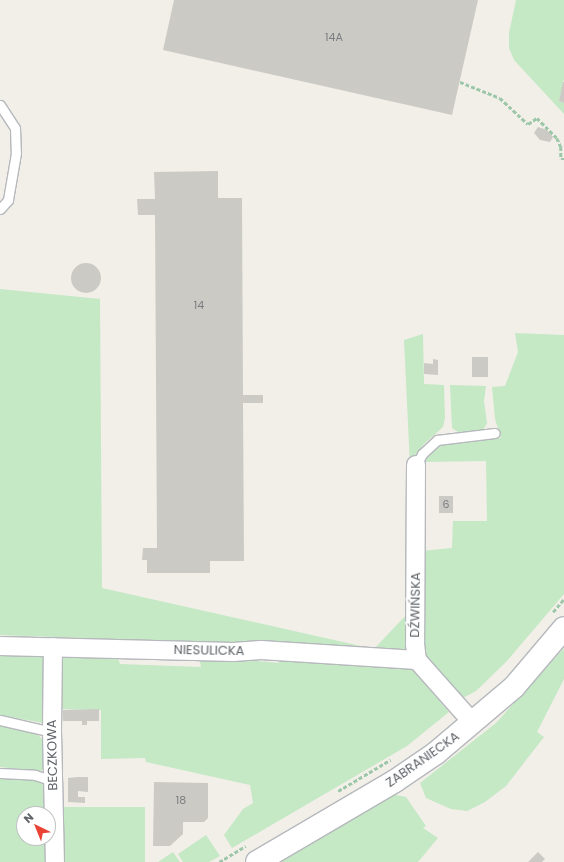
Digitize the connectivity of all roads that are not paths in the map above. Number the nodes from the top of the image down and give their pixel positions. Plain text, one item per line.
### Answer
1 (0, 106) edge
2 (0, 209) edge
3 (495, 433) dead end
4 (416, 464) joint
5 (557, 622) edge
6 (0, 646) edge
7 (53, 647) junction
8 (417, 660) junction
9 (0, 720) edge
10 (473, 723) junction
11 (52, 732) junction
12 (0, 773) edge
13 (53, 781) junction
14 (254, 853) edge
15 (55, 862) edge

1 - 2 lane
3 - 4 lane
4 - 8 street, DŹWIŃSKA
5 - 10 main road, ZABRANIECKA
6 - 7 street, NIESULICKA
7 - 8 street, NIESULICKA
7 - 11 street, BECZKOWA
8 - 10 street
9 - 11 lane
10 - 14 main road, ZABRANIECKA
11 - 13 street, BECZKOWA
12 - 13 lane
13 - 15 street, BECZKOWA

